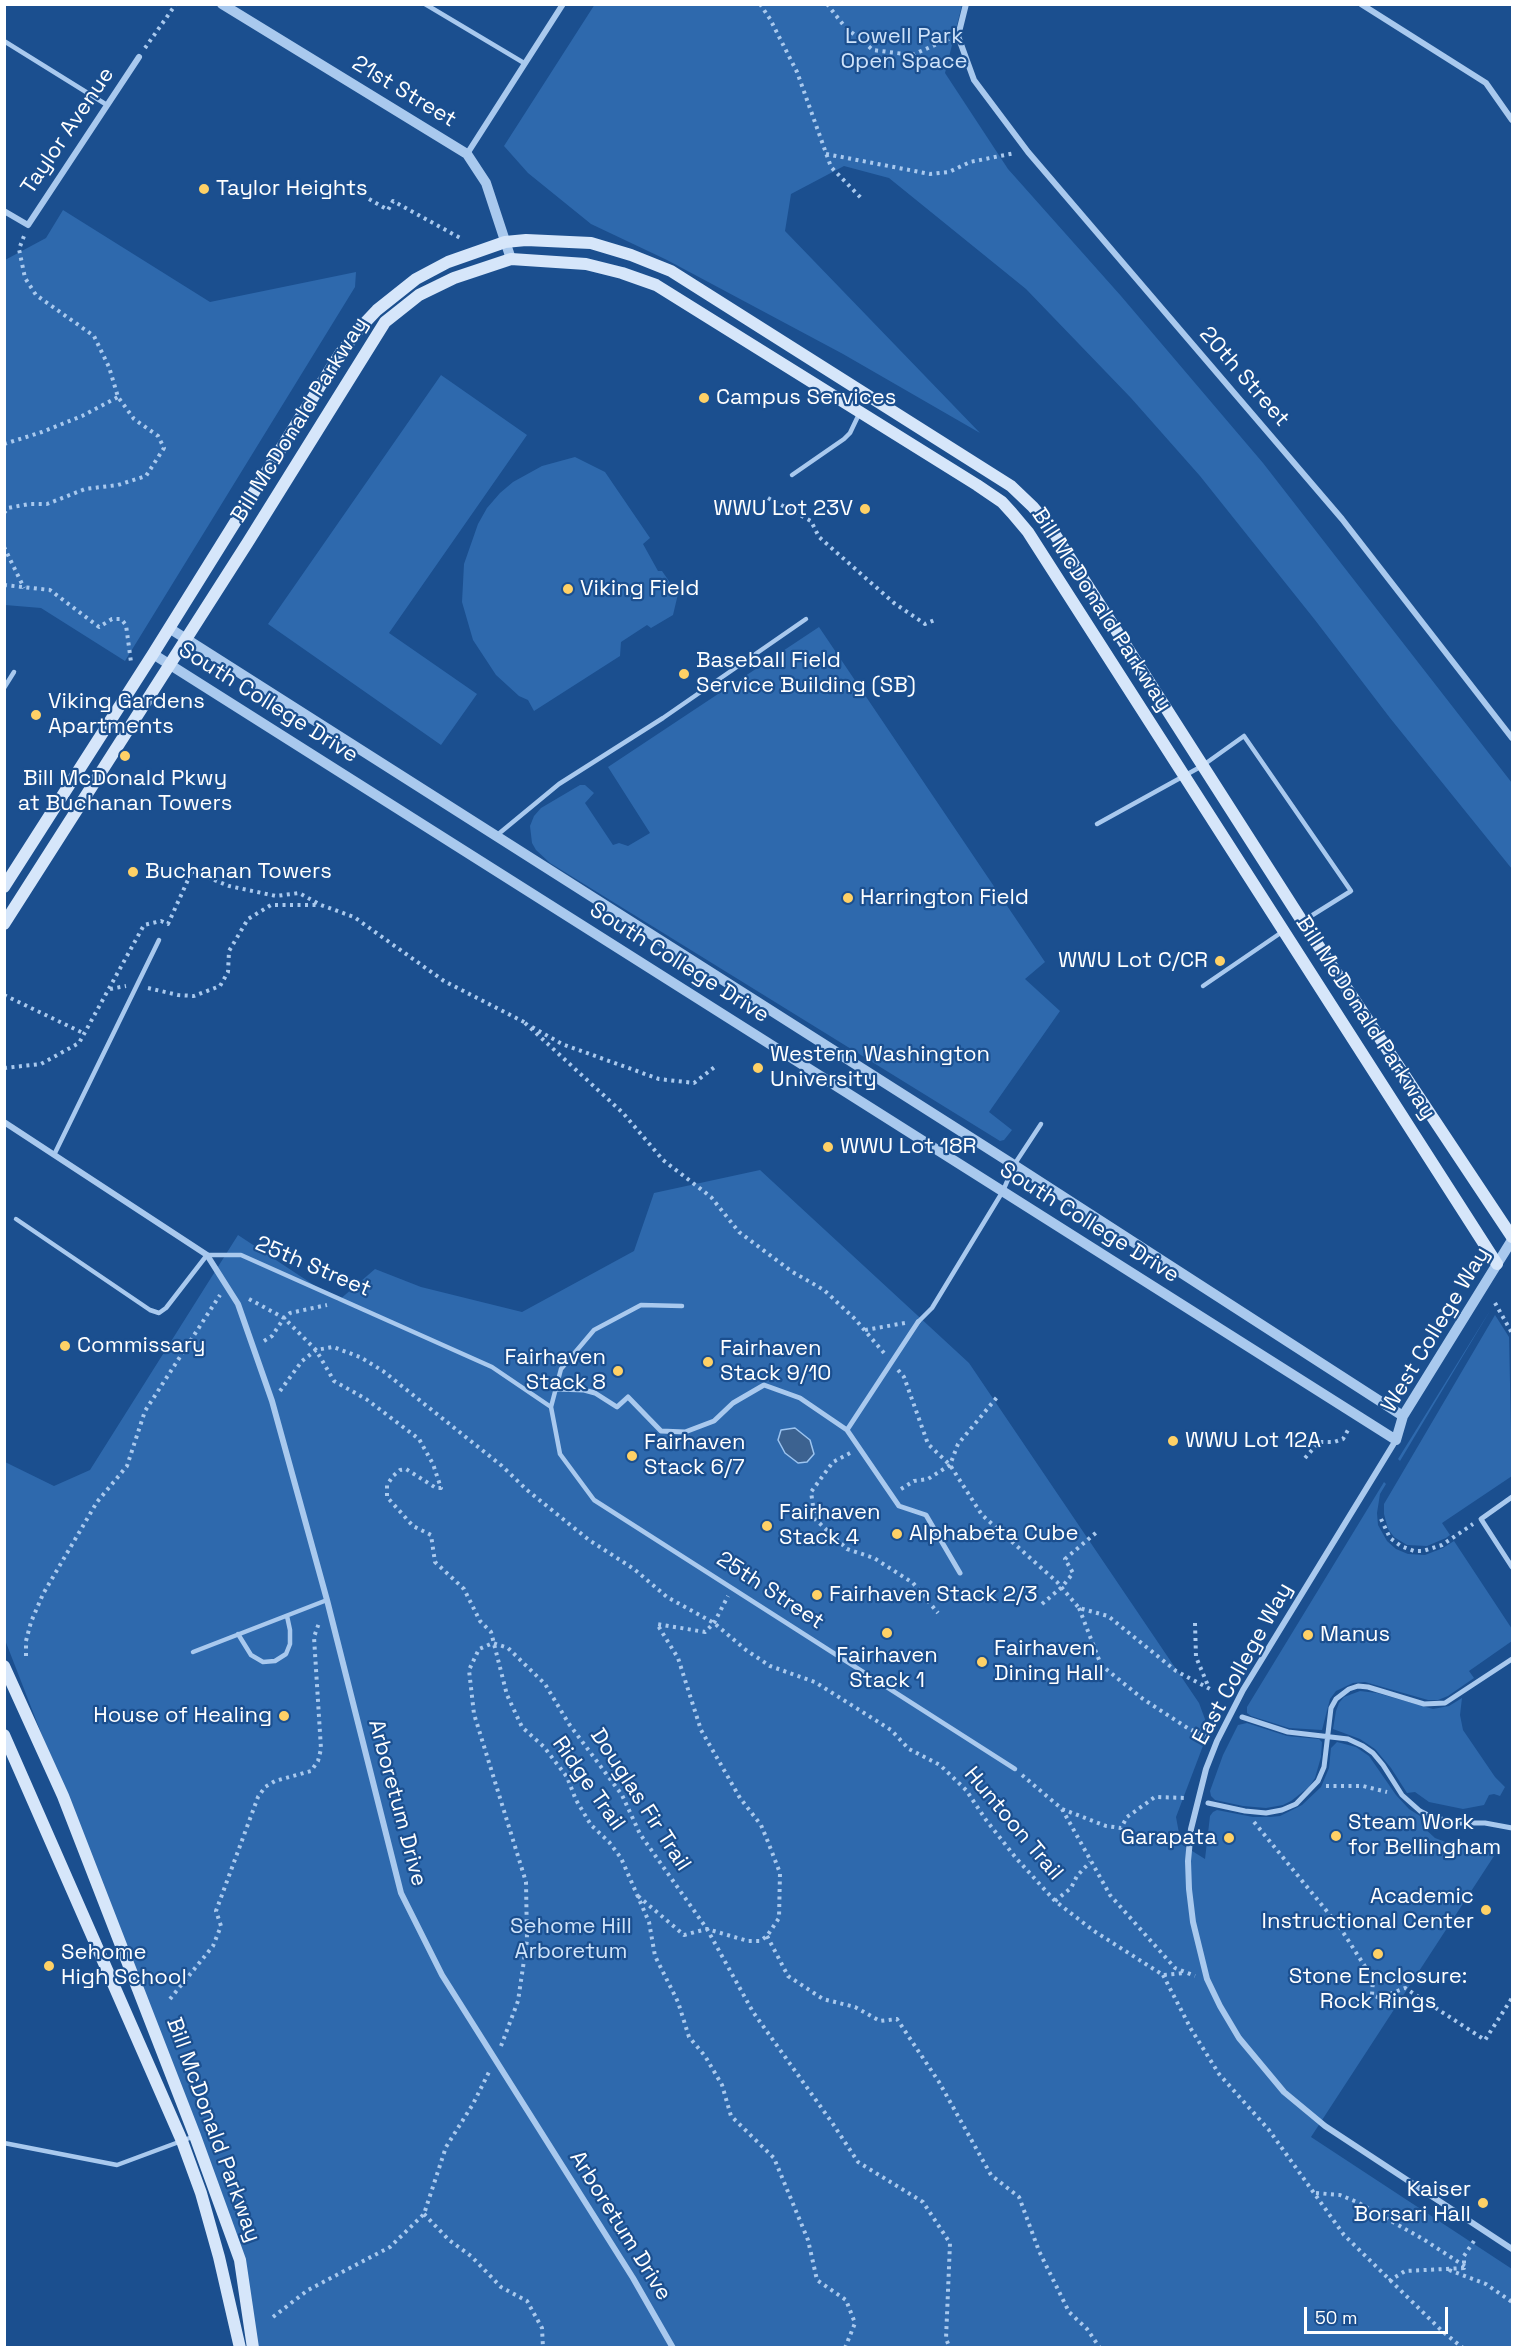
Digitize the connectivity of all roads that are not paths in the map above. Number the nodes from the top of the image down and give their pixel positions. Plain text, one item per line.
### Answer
1 (222, 4) edge
2 (425, 4) edge
3 (563, 4) edge
4 (966, 4) edge
5 (1361, 4) edge
6 (4, 41) edge
7 (139, 57) road end
8 (524, 63) junction
9 (107, 105) junction
10 (1512, 120) edge
11 (466, 154) junction
12 (4, 211) edge
13 (505, 242) junction
14 (511, 259) junction
15 (860, 412) junction
16 (792, 475) dead end
17 (806, 620) dead end
18 (169, 628) junction
19 (187, 639) junction
20 (153, 654) junction
21 (170, 665) junction
22 (14, 672) dead end
23 (4, 687) edge
24 (1512, 738) edge
25 (1202, 766) junction
26 (1184, 776) junction
27 (1097, 824) dead end
28 (496, 836) junction
29 (4, 887) edge
30 (1302, 921) junction
31 (4, 924) edge
32 (1284, 931) junction
33 (159, 940) dead end
34 (1203, 986) dead end
35 (4, 1122) edge
36 (1041, 1124) dead end
37 (54, 1155) junction
38 (1014, 1165) junction
39 (1003, 1191) junction
40 (16, 1219) dead end
41 (1512, 1239) edge
42 (207, 1255) junction
43 (1497, 1264) junction
44 (682, 1306) dead end
45 (918, 1322) joint
46 (556, 1389) junction
47 (551, 1407) junction
48 (1403, 1416) junction
49 (846, 1430) junction
50 (1396, 1440) junction
51 (1512, 1497) edge
52 (1512, 1567) edge
53 (960, 1573) dead end
54 (327, 1600) junction
55 (286, 1616) junction
56 (238, 1634) junction
57 (193, 1652) dead end
58 (1512, 1659) edge
59 (4, 1666) edge
60 (1242, 1717) dead end
61 (4, 1735) edge
62 (1328, 1736) junction
63 (1015, 1769) road end
64 (1208, 1803) dead end
65 (1512, 1828) edge
66 (195, 2136) junction
67 (182, 2141) junction
68 (4, 2143) edge
69 (1512, 2249) edge
70 (240, 2348) edge
71 (253, 2348) edge
72 (674, 2348) edge

1 - 11 street, 21st Street
2 - 8 lane
3 - 8 street
4 - 24 street, 20th Street
5 - 10 street
6 - 9 lane
7 - 9 street, Taylor Avenue
8 - 11 street
9 - 12 street, Taylor Avenue
11 - 13 street, 21st Street
13 - 14 street, 21st Street
13 - 18 main road, Bill McDonald Parkway
13 - 25 main road, Bill McDonald Parkway
14 - 15 main road, Bill McDonald Parkway
14 - 19 main road, Bill McDonald Parkway
15 - 16 lane
15 - 26 main road, Bill McDonald Parkway
17 - 28 lane
18 - 19 street, South College Drive
18 - 20 main road, Bill McDonald Parkway
19 - 21 main road, Bill McDonald Parkway
19 - 28 street, South College Drive
20 - 21 street, South College Drive
20 - 29 main road, Bill McDonald Parkway
21 - 31 main road, Bill McDonald Parkway
21 - 39 street, South College Drive
22 - 23 lane
25 - 26 lane
25 - 30 main road, Bill McDonald Parkway
25 - 30 lane
26 - 27 lane
26 - 32 main road, Bill McDonald Parkway
28 - 38 street, South College Drive
30 - 41 main road, Bill McDonald Parkway
32 - 34 lane
32 - 43 main road, Bill McDonald Parkway
33 - 37 lane
35 - 37 street
36 - 38 lane
37 - 42 street
38 - 39 lane
38 - 48 street, South College Drive
39 - 45 lane
39 - 50 street, South College Drive
40 - 42 lane
41 - 43 street, West College Way
42 - 47 lane, 25th Street
42 - 54 street, Arboretum Drive
43 - 48 street, West College Way
44 - 46 lane, 25th Street
45 - 49 street
46 - 47 lane, 25th Street
46 - 49 street
47 - 63 lane, 25th Street
48 - 50 street, West College Way
49 - 53 street
50 - 69 street, East College Way
51 - 52 street
54 - 55 lane
54 - 72 street, Arboretum Drive
55 - 56 lane
55 - 56 lane
56 - 57 lane
58 - 62 street
59 - 66 main road, Bill McDonald Parkway
60 - 62 street
61 - 67 main road, Bill McDonald Parkway
62 - 64 street
62 - 65 street
66 - 67 lane
66 - 71 main road, Bill McDonald Parkway
67 - 68 lane
67 - 70 main road, Bill McDonald Parkway

